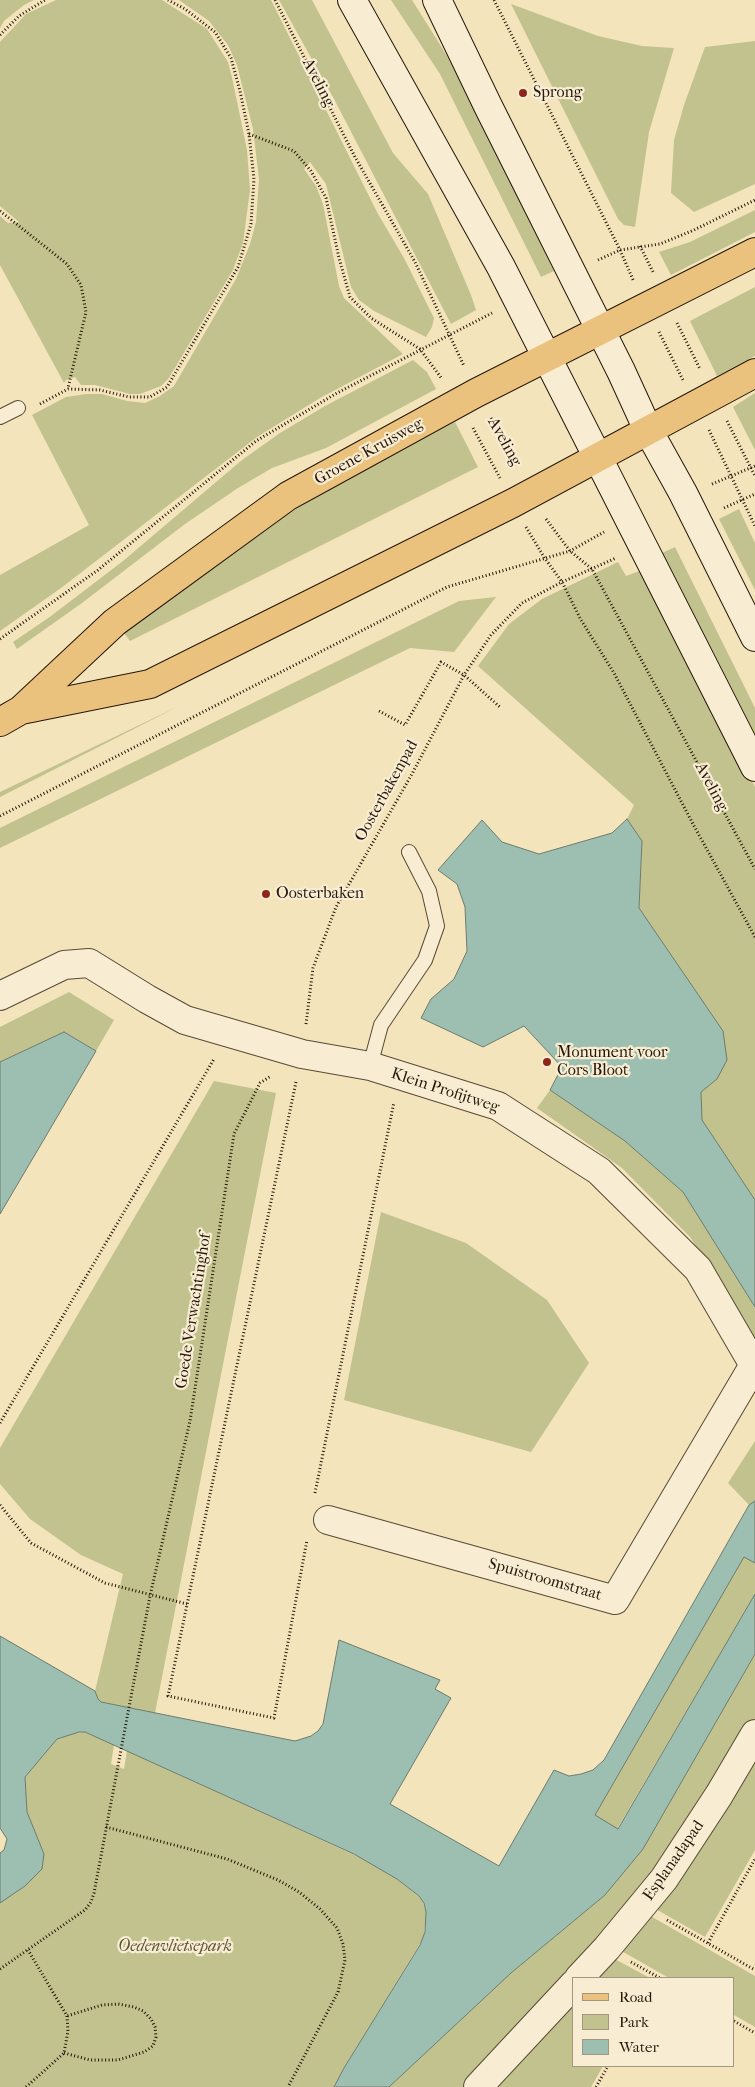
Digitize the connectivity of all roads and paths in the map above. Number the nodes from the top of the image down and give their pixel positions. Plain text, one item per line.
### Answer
1 (45, 0) edge
2 (168, 0) edge
3 (276, 0) edge
4 (352, 0) edge
5 (437, 0) edge
6 (494, 0) edge
7 (0, 35) edge
8 (755, 200) edge
9 (0, 211) edge
10 (640, 246) junction
11 (620, 250) junction
12 (755, 252) edge
13 (656, 302) junction
14 (601, 330) junction
15 (449, 334) junction
16 (546, 357) junction
17 (755, 373) edge
18 (68, 389) junction
19 (476, 393) junction
20 (705, 400) junction
21 (18, 408) joint
22 (0, 417) edge
23 (648, 430) junction
24 (596, 457) junction
25 (753, 467) edge
26 (732, 476) junction
27 (755, 476) edge
28 (531, 492) junction
29 (755, 526) edge
30 (570, 551) junction
31 (562, 582) dead end
32 (755, 637) edge
33 (0, 639) edge
34 (464, 675) junction
35 (501, 708) dead end
36 (379, 711) dead end
37 (11, 716) edge
38 (755, 767) edge
39 (0, 816) edge
40 (409, 852) dead end
41 (755, 869) edge
42 (0, 996) edge
43 (230, 1033) junction
44 (302, 1054) junction
45 (370, 1066) junction
46 (399, 1075) junction
47 (754, 1366) edge
48 (0, 1423) edge
49 (0, 1505) edge
50 (320, 1518) junction
51 (150, 1596) junction
52 (187, 1604) junction
53 (755, 1734) edge
54 (106, 1827) junction
55 (755, 1859) edge
56 (643, 1906) junction
57 (708, 1943) junction
58 (28, 1950) junction
59 (0, 1969) edge
60 (755, 1970) edge
61 (580, 1977) edge
62 (572, 1986) edge
63 (67, 2016) junction
64 (735, 2022) edge
65 (755, 2033) edge
66 (64, 2053) junction
67 (607, 2067) edge
68 (28, 2086) edge
69 (288, 2087) edge
70 (478, 2087) edge
71 (596, 2087) edge

1 - 7 path
2 - 18 path
3 - 15 path, Aveling
4 - 16 street
5 - 14 street
6 - 11 path
8 - 10 path
9 - 18 path
10 - 11 path
10 - 13 path
11 - 13 path
12 - 13 main road, Groene Kruisweg
13 - 14 main road, Groene Kruisweg
13 - 20 path
13 - 20 path
14 - 16 main road, Groene Kruisweg
14 - 23 street
15 - 19 path, Aveling
15 - 33 path
16 - 19 main road, Groene Kruisweg
16 - 24 street
17 - 20 main road, Groene Kruisweg
18 - 21 path
19 - 28 path, Aveling
19 - 37 main road, Groene Kruisweg
20 - 23 main road, Groene Kruisweg
20 - 25 path
20 - 26 path
21 - 22 lane
23 - 24 main road, Groene Kruisweg
23 - 32 street
24 - 28 main road, Groene Kruisweg
24 - 38 street
25 - 26 path
25 - 27 path
26 - 29 path
28 - 30 path, Aveling
28 - 37 main road, Groene Kruisweg
30 - 39 path
30 - 41 path, Aveling
31 - 34 path, Oosterbakenpad
34 - 35 path
34 - 36 path
34 - 44 path, Oosterbakenpad
40 - 45 lane
42 - 43 street, Klein Profijtweg
43 - 44 street, Klein Profijtweg
43 - 48 path
44 - 45 street, Klein Profijtweg
44 - 51 path, Goede Verwachtinghof
44 - 52 path, Oosterbakenpad
45 - 46 street, Klein Profijtweg
46 - 47 street, Klein Profijtweg
46 - 50 path
47 - 50 street, Spuistroomstraat
49 - 51 path
50 - 52 path, Oosterbakenpad
51 - 52 path
51 - 54 path, Goede Verwachtinghof
53 - 56 street, Esplanadapad
54 - 58 path, Goede Verwachtinghof
54 - 69 path
55 - 57 path
56 - 57 path
56 - 61 street, Esplanadapad
57 - 60 path
58 - 59 path, Goede Verwachtinghof
58 - 63 path
62 - 70 street
63 - 66 path
63 - 66 path
64 - 65 path
66 - 68 path
67 - 71 path

